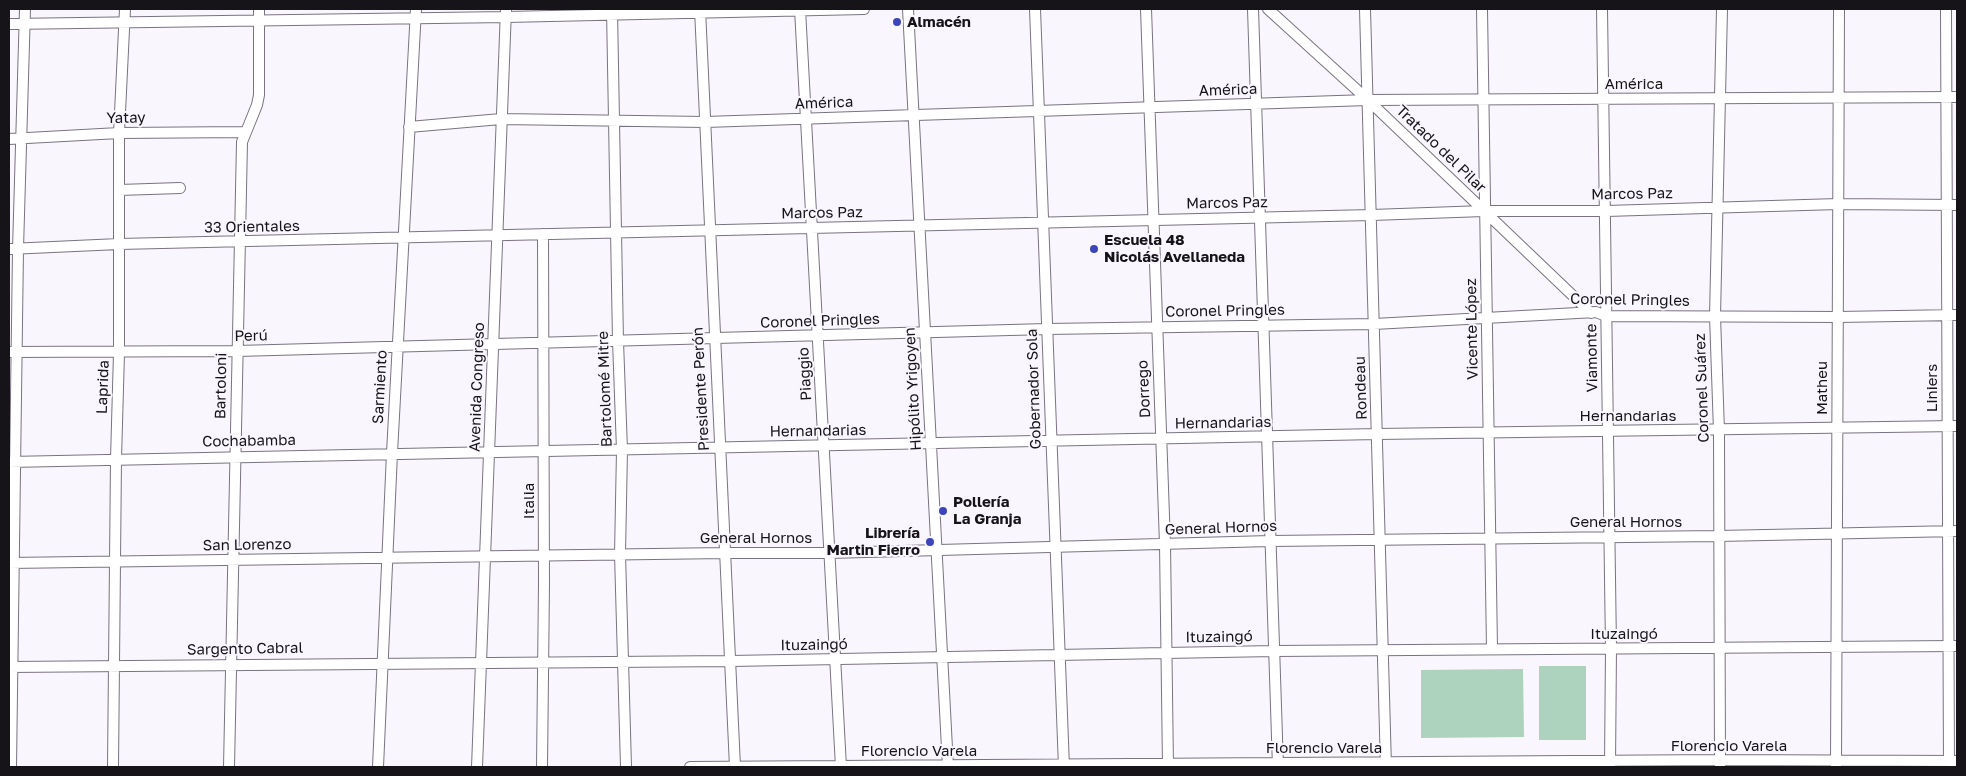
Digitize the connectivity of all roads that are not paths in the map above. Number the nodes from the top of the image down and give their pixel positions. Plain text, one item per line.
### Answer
1 (25, 9) edge
2 (125, 9) edge
3 (259, 9) edge
4 (800, 9) edge
5 (864, 9) edge
6 (908, 9) edge
7 (1035, 9) edge
8 (1146, 9) edge
9 (1253, 9) edge
10 (1268, 9) edge
11 (1365, 9) edge
12 (1482, 9) edge
13 (1602, 9) edge
14 (1722, 9) edge
15 (1839, 9) edge
16 (1946, 9) edge
17 (700, 11) edge
18 (612, 12) edge
19 (415, 13) edge
20 (506, 13) edge
21 (260, 20) junction
22 (125, 22) junction
23 (25, 23) junction
24 (9, 24) edge
25 (1838, 98) junction
26 (1946, 98) junction
27 (1957, 98) edge
28 (1604, 99) junction
29 (1368, 100) junction
30 (1484, 100) junction
31 (1719, 100) junction
32 (1256, 104) junction
33 (1150, 107) junction
34 (1039, 111) junction
35 (914, 115) junction
36 (806, 118) junction
37 (501, 120) junction
38 (614, 121) junction
39 (705, 122) junction
40 (409, 127) junction
41 (245, 132) junction
42 (119, 133) junction
43 (9, 139) edge
44 (21, 139) junction
45 (180, 188) dead end
46 (119, 190) junction
47 (1838, 204) junction
48 (1952, 205) edge
49 (1719, 207) junction
50 (1484, 211) junction
51 (1606, 211) junction
52 (1372, 215) junction
53 (1259, 217) junction
54 (1154, 220) junction
55 (1043, 222) junction
56 (920, 225) junction
57 (812, 228) junction
58 (709, 230) junction
59 (617, 233) junction
60 (542, 234) junction
61 (497, 235) junction
62 (403, 238) junction
63 (238, 242) junction
64 (118, 244) junction
65 (13, 249) edge
66 (1591, 313) junction
67 (1952, 315) edge
68 (1606, 316) junction
69 (1715, 316) junction
70 (1487, 317) junction
71 (1838, 317) junction
72 (1374, 324) junction
73 (1156, 326) junction
74 (1263, 326) junction
75 (1047, 329) junction
76 (925, 332) junction
77 (818, 336) junction
78 (714, 339) junction
79 (618, 341) junction
80 (543, 343) junction
81 (493, 344) junction
82 (398, 347) junction
83 (237, 351) junction
84 (12, 352) edge
85 (119, 353) junction
86 (1952, 426) edge
87 (1837, 428) junction
88 (1608, 431) junction
89 (1719, 431) junction
90 (1489, 433) junction
91 (1378, 434) junction
92 (1267, 437) junction
93 (1162, 439) junction
94 (1052, 442) junction
95 (931, 445) junction
96 (823, 446) junction
97 (719, 447) junction
98 (622, 450) junction
99 (544, 452) junction
100 (392, 453) junction
101 (489, 453) junction
102 (235, 457) junction
103 (116, 459) junction
104 (12, 462) edge
105 (1952, 531) edge
106 (1837, 532) junction
107 (1609, 536) junction
108 (1718, 536) junction
109 (1490, 538) junction
110 (1380, 540) junction
111 (1270, 541) junction
112 (1165, 544) junction
113 (1056, 547) junction
114 (936, 550) junction
115 (725, 553) junction
116 (829, 553) junction
117 (620, 554) junction
118 (544, 555) junction
119 (485, 556) junction
120 (387, 558) junction
121 (233, 560) junction
122 (115, 561) junction
123 (11, 563) edge
124 (1953, 646) edge
125 (1836, 647) junction
126 (1611, 648) junction
127 (1492, 649) junction
128 (1720, 649) junction
129 (1383, 650) junction
130 (1274, 651) junction
131 (1167, 653) junction
132 (1060, 655) junction
133 (942, 657) junction
134 (835, 659) junction
135 (730, 661) junction
136 (481, 662) junction
137 (543, 662) junction
138 (624, 662) junction
139 (382, 663) junction
140 (231, 664) junction
141 (114, 666) junction
142 (10, 667) edge
143 (1952, 763) edge
144 (1720, 764) edge
145 (1836, 764) edge
146 (1278, 765) edge
147 (1386, 765) edge
148 (1492, 765) edge
149 (1610, 765) edge
150 (948, 766) edge
151 (1064, 766) edge
152 (1168, 766) edge
153 (11, 767) edge
154 (114, 767) edge
155 (229, 767) edge
156 (378, 767) edge
157 (477, 767) edge
158 (542, 767) edge
159 (626, 767) edge
160 (690, 767) edge
161 (735, 767) edge
162 (841, 767) edge

1 - 23 street
2 - 22 street, Laprida
3 - 21 street, Bartoloni
4 - 5 street
4 - 17 street
4 - 36 street, Piaggio
6 - 35 street, Hipólito Yrigoyen
7 - 34 street, Gobernador Sola
8 - 33 street, Dorrego
9 - 32 street
10 - 29 street, Tratado del Pilar
11 - 29 street, Rondeau
12 - 30 street, Vicente López
13 - 28 street, Viamonte
14 - 31 street, Coronel Suárez
15 - 25 street, Matheu
16 - 26 street, Liniers
17 - 18 street
17 - 39 street, Presidente Perón
18 - 20 street
18 - 38 street, Bartolomé Mitre
19 - 20 street
19 - 21 street
19 - 40 street, Sarmiento
20 - 37 street, Avenida Congreso
21 - 22 street
21 - 41 street, Bartoloni
22 - 23 street
22 - 42 street, Laprida
23 - 24 street
23 - 44 street
25 - 26 street, América
25 - 31 street, América
25 - 47 street, Matheu
26 - 27 street, América
26 - 48 street, Liniers
28 - 30 street, América
28 - 31 street, América
28 - 51 street, Viamonte
29 - 30 street, América
29 - 32 street, América
29 - 50 street, Tratado del Pilar
29 - 52 street, Rondeau
30 - 50 street, Vicente López
31 - 49 street, Coronel Suárez
32 - 33 street, América
32 - 53 street
33 - 34 street, América
33 - 54 street, Dorrego
34 - 35 street, América
34 - 55 street, Gobernador Sola
35 - 36 street, América
35 - 56 street, Hipólito Yrigoyen
36 - 39 street, América
36 - 57 street, Piaggio
37 - 38 street, América
37 - 40 street
37 - 61 street, Avenida Congreso
38 - 39 street, América
38 - 59 street, Bartolomé Mitre
39 - 58 street, Presidente Perón
40 - 62 street, Sarmiento
41 - 42 street, Yatay
41 - 63 street, Bartoloni
42 - 44 street, Yatay
42 - 46 street, Laprida
43 - 44 street, Yatay
44 - 65 street
45 - 46 street
46 - 64 street, Laprida
47 - 48 street, Marcos Paz
47 - 49 street, Marcos Paz
47 - 71 street, Matheu
48 - 67 street, Liniers
49 - 51 street, Marcos Paz
49 - 69 street, Coronel Suárez
50 - 51 street, Marcos Paz
50 - 52 street, Marcos Paz
50 - 66 street, Tratado del Pilar
50 - 70 street, Vicente López
51 - 68 street, Viamonte
52 - 53 street, Marcos Paz
52 - 72 street, Rondeau
53 - 54 street, Marcos Paz
53 - 74 street
54 - 55 street, Marcos Paz
54 - 73 street, Dorrego
55 - 56 street, Marcos Paz
55 - 75 street, Gobernador Sola
56 - 57 street, Marcos Paz
56 - 76 street, Hipólito Yrigoyen
57 - 58 street, Marcos Paz
57 - 77 street, Piaggio
58 - 59 street, Marcos Paz
58 - 78 street, Presidente Perón
59 - 60 street, Marcos Paz
59 - 79 street, Bartolomé Mitre
60 - 61 street, Marcos Paz
60 - 80 street, Italia
61 - 62 street, 33 Orientales
61 - 81 street, Avenida Congreso
62 - 63 street, 33 Orientales
62 - 82 street, Sarmiento
63 - 64 street, 33 Orientales
63 - 83 street, Bartoloni
64 - 65 street, 33 Orientales
64 - 85 street, Laprida
65 - 84 street
66 - 68 street, Coronel Pringles
66 - 70 street, Coronel Pringles
67 - 71 street, Coronel Pringles
67 - 86 street, Liniers
68 - 69 street, Coronel Pringles
68 - 88 street, Viamonte
69 - 71 street, Coronel Pringles
69 - 89 street, Coronel Suárez
70 - 72 street, Coronel Pringles
70 - 90 street, Vicente López
71 - 87 street, Matheu
72 - 74 street, Coronel Pringles
72 - 91 street, Rondeau
73 - 74 street, Coronel Pringles
73 - 75 street, Coronel Pringles
73 - 93 street, Dorrego
74 - 92 street
75 - 76 street, Coronel Pringles
75 - 94 street, Gobernador Sola
76 - 77 street, Coronel Pringles
76 - 95 street, Hipólito Yrigoyen
77 - 78 street, Coronel Pringles
77 - 96 street, Piaggio
78 - 79 street, Coronel Pringles
78 - 97 street, Presidente Perón
79 - 80 street, Coronel Pringles
79 - 98 street, Bartolomé Mitre
80 - 81 street, Coronel Pringles
80 - 99 street, Italia
81 - 82 street, Perú
81 - 101 street, Avenida Congreso
82 - 83 street, Perú
82 - 100 street, Sarmiento
83 - 85 street, Perú
83 - 102 street, Bartoloni
84 - 85 street, Perú
84 - 104 street
85 - 103 street, Laprida
86 - 87 street, Hernandarias
86 - 105 street, Liniers
87 - 89 street, Hernandarias
87 - 106 street, Matheu
88 - 89 street, Hernandarias
88 - 90 street, Hernandarias
88 - 107 street, Viamonte
89 - 108 street, Coronel Suárez
90 - 91 street, Hernandarias
90 - 109 street, Vicente López
91 - 92 street, Hernandarias
91 - 110 street, Rondeau
92 - 93 street, Hernandarias
92 - 111 street
93 - 94 street, Hernandarias
93 - 112 street, Dorrego
94 - 95 street, Hernandarias
94 - 113 street, Gobernador Sola
95 - 96 street, Hernandarias
95 - 114 street, Hipólito Yrigoyen
96 - 97 street, Hernandarias
96 - 116 street, Piaggio
97 - 98 street, Hernandarias
97 - 115 street, Presidente Perón
98 - 99 street, Hernandarias
98 - 117 street, Bartolomé Mitre
99 - 101 street, Hernandarias
99 - 118 street, Italia
100 - 101 street, Cochabamba
100 - 102 street, Cochabamba
100 - 120 street, Sarmiento
101 - 119 street, Avenida Congreso
102 - 103 street, Cochabamba
102 - 121 street, Bartoloni
103 - 104 street, Cochabamba
103 - 122 street, Laprida
104 - 123 street
105 - 106 street, General Hornos
105 - 124 street, Liniers
106 - 108 street, General Hornos
106 - 125 street, Matheu
107 - 108 street, General Hornos
107 - 109 street, General Hornos
107 - 126 street, Viamonte
108 - 128 street, Coronel Suárez
109 - 110 street, General Hornos
109 - 127 street, Vicente López
110 - 111 street, General Hornos
110 - 129 street, Rondeau
111 - 112 street, General Hornos
111 - 130 street
112 - 113 street, General Hornos
112 - 131 street, Dorrego
113 - 114 street, General Hornos
113 - 132 street, Gobernador Sola
114 - 116 street, General Hornos
114 - 133 street, Hipólito Yrigoyen
115 - 116 street, General Hornos
115 - 117 street, General Hornos
115 - 135 street, Presidente Perón
116 - 134 street, Piaggio
117 - 118 street, General Hornos
117 - 138 street, Bartolomé Mitre
118 - 119 street, General Hornos
118 - 137 street, Italia
119 - 120 street, San Lorenzo
119 - 136 street, Avenida Congreso
120 - 121 street, San Lorenzo
120 - 139 street, Sarmiento
121 - 122 street, San Lorenzo
121 - 140 street, Bartoloni
122 - 123 street, San Lorenzo
122 - 141 street, Laprida
123 - 142 street
124 - 125 street, Ituzaingó
124 - 143 street, Liniers
125 - 128 street, Ituzaingó
125 - 145 street, Matheu
126 - 127 street, Ituzaingó
126 - 128 street, Ituzaingó
126 - 149 street, Viamonte
127 - 129 street, Ituzaingó
128 - 144 street, Coronel Suárez
129 - 130 street, Ituzaingó
129 - 147 street, Rondeau
130 - 131 street, Ituzaingó
130 - 146 street
131 - 132 street, Ituzaingó
131 - 152 street, Dorrego
132 - 133 street, Ituzaingó
132 - 151 street, Gobernador Sola
133 - 134 street, Ituzaingó
133 - 150 street, Hipólito Yrigoyen
134 - 135 street, Ituzaingó
134 - 162 street, Piaggio
135 - 138 street, Ituzaingó
135 - 161 street, Presidente Perón
136 - 137 street, Ituzaingó
136 - 139 street, Sargento Cabral
136 - 157 street, Avenida Congreso
137 - 138 street, Ituzaingó
137 - 158 street, Italia
138 - 159 street, Bartolomé Mitre
139 - 140 street, Sargento Cabral
139 - 156 street, Sarmiento
140 - 141 street, Sargento Cabral
140 - 155 street, Bartoloni
141 - 142 street, Sargento Cabral
141 - 154 street, Laprida
142 - 153 street
143 - 145 street, Florencio Varela
144 - 145 street, Florencio Varela
144 - 149 street, Florencio Varela
146 - 147 street, Florencio Varela
146 - 152 street, Florencio Varela
147 - 148 street, Florencio Varela
148 - 149 street, Florencio Varela
150 - 151 street, Florencio Varela
150 - 162 street, Florencio Varela
151 - 152 street, Florencio Varela
160 - 161 street, Florencio Varela
161 - 162 street, Florencio Varela

